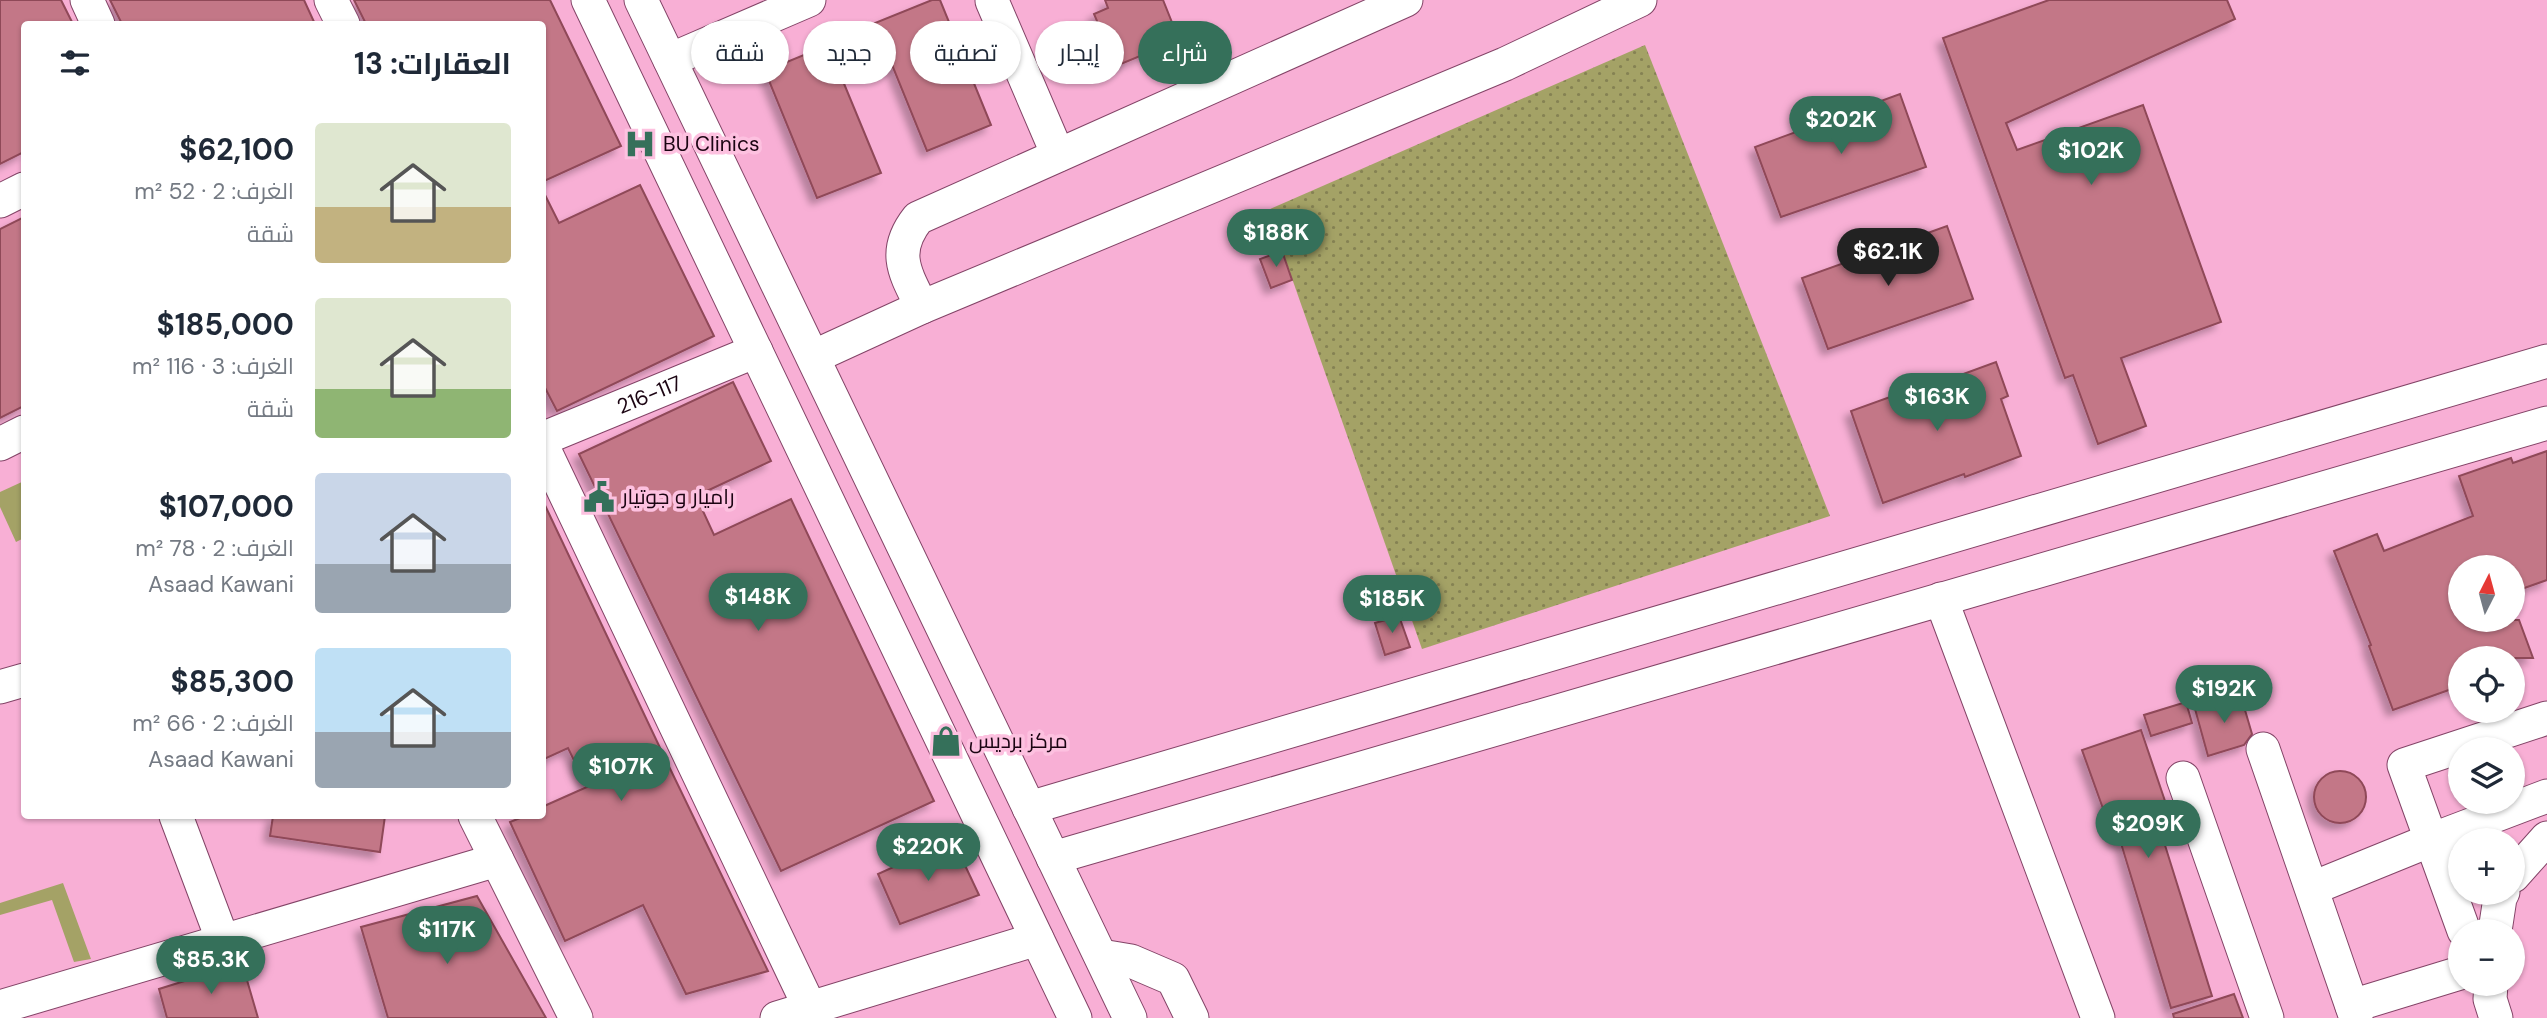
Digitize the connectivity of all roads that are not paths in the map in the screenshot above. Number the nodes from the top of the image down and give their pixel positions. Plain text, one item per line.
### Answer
1 (87, 0) edge
2 (331, 0) edge
3 (588, 0) edge
4 (641, 0) edge
5 (809, 0) edge
6 (1406, 0) edge
7 (1640, 0) edge
8 (992, 1) edge
9 (1349, 12) edge
10 (97, 21) edge
11 (342, 21) edge
12 (670, 60) junction
13 (1058, 156) junction
14 (21, 190) edge
15 (0, 201) edge
16 (922, 307) junction
17 (756, 351) junction
18 (813, 357) junction
19 (2547, 361) edge
20 (2547, 423) edge
21 (21, 434) edge
22 (546, 437) edge
23 (0, 444) edge
24 (546, 453) edge
25 (910, 559) junction
26 (864, 579) junction
27 (1941, 599) junction
28 (21, 681) edge
29 (0, 687) edge
30 (2547, 718) edge
31 (2263, 749) dead end
32 (2183, 778) dead end
33 (2547, 796) edge
34 (1029, 808) junction
35 (177, 819) edge
36 (476, 819) edge
37 (2547, 838) edge
38 (2431, 840) junction
39 (1053, 858) junction
40 (497, 860) junction
41 (2525, 863) edge
42 (2313, 888) junction
43 (2460, 919) edge
44 (1037, 939) junction
45 (223, 941) junction
46 (1101, 956) junction
47 (2448, 977) edge
48 (0, 1007) edge
49 (810, 1008) junction
50 (2354, 1012) edge
51 (1068, 1016) edge
52 (576, 1018) edge
53 (777, 1018) edge
54 (1130, 1018) edge
55 (1192, 1018) edge
56 (2098, 1018) edge
57 (2267, 1018) edge

1 - 10 street
2 - 11 street
3 - 17 street
4 - 12 street
5 - 12 street
6 - 9 street
7 - 16 street
8 - 13 street
9 - 13 street
12 - 18 street
13 - 16 street
14 - 15 street
16 - 18 street
17 - 22 street, 216-117
17 - 26 street
18 - 25 street
19 - 34 street
20 - 27 street
21 - 23 street
24 - 49 street
25 - 26 street
25 - 34 street
26 - 44 street
27 - 39 street
27 - 56 street
28 - 29 street
30 - 38 street
31 - 42 street
32 - 57 street
33 - 38 street
34 - 39 street
35 - 45 street
36 - 40 street
37 - 41 street
38 - 42 street
38 - 43 street
39 - 46 street
40 - 45 street
40 - 52 street
42 - 50 street
44 - 49 street
44 - 51 street
45 - 48 street
46 - 54 street
46 - 55 street
47 - 50 street
49 - 53 street

